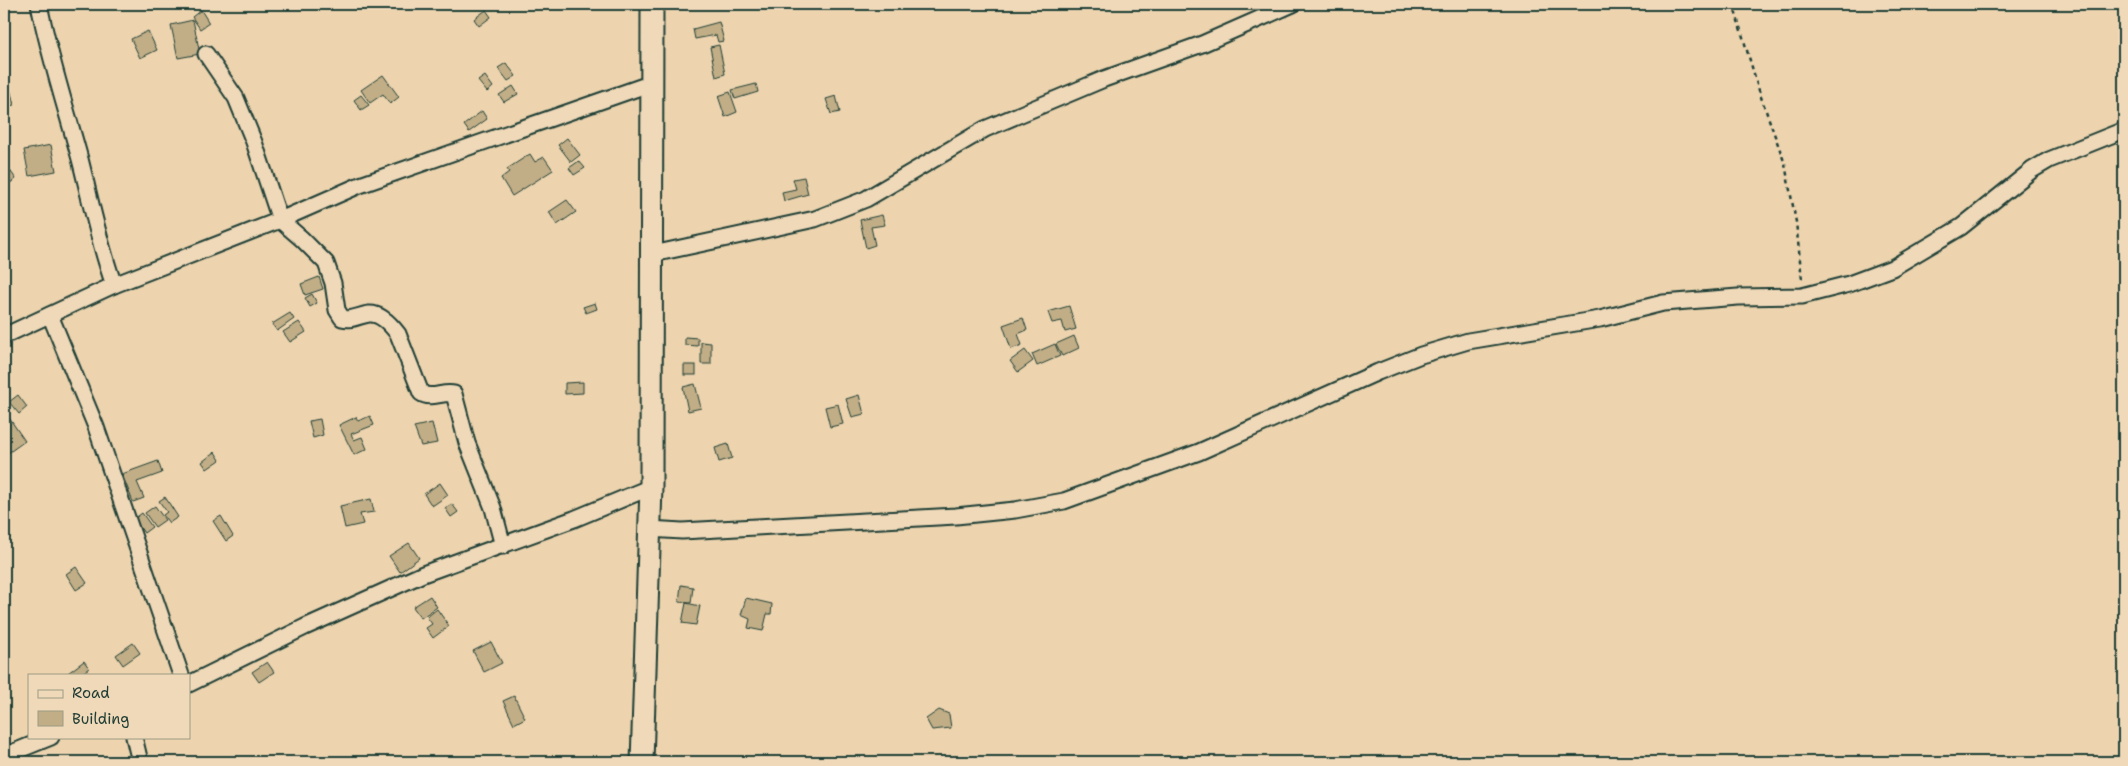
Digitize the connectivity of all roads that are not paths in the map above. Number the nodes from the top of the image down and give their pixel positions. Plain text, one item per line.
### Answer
1 (39, 4) edge
2 (652, 4) edge
3 (1293, 4) edge
4 (206, 54) dead end
5 (652, 83) junction
6 (2124, 130) edge
7 (280, 220) junction
8 (653, 254) junction
9 (114, 285) junction
10 (50, 315) junction
11 (4, 336) edge
12 (651, 487) junction
13 (649, 529) junction
14 (503, 546) junction
15 (181, 674) edge
16 (190, 684) edge
17 (49, 738) edge
18 (134, 738) edge
19 (4, 756) edge
20 (140, 762) edge
21 (642, 762) edge

1 - 9 street
2 - 5 main road
3 - 8 street
4 - 7 street
5 - 7 street
5 - 8 main road
6 - 13 street
7 - 9 street
7 - 14 street
8 - 12 main road
9 - 10 street
10 - 11 street
10 - 15 street
12 - 13 main road
12 - 14 street
13 - 21 main road
14 - 16 street
17 - 19 street
18 - 20 street

